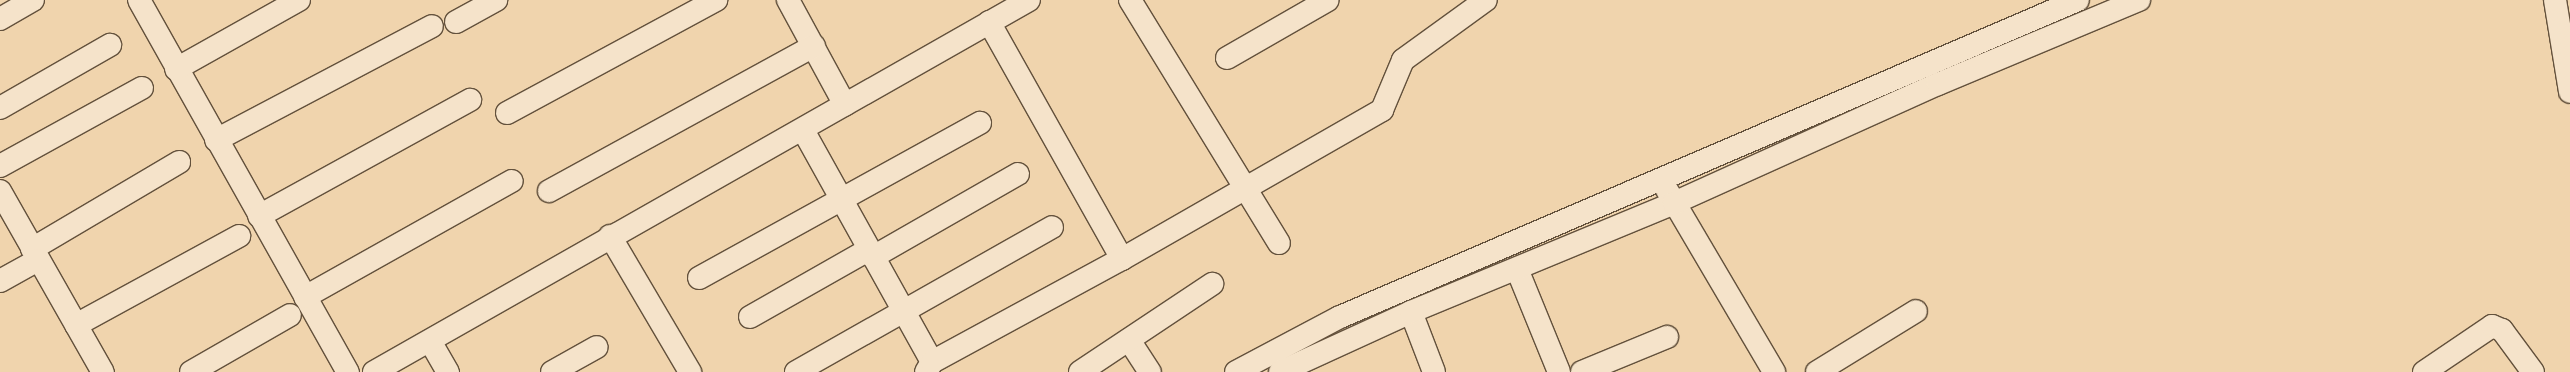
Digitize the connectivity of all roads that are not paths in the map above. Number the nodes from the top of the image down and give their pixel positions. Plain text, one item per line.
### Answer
1 (33, 0) edge
2 (139, 0) edge
3 (299, 0) edge
4 (496, 0) edge
5 (716, 0) edge
6 (788, 0) edge
7 (1029, 0) edge
8 (1130, 0) edge
9 (1328, 0) edge
10 (1486, 0) edge
11 (2078, 0) edge
12 (2139, 0) edge
13 (2556, 0) edge
14 (0, 19) edge
15 (456, 22) dead end
16 (989, 22) junction
17 (432, 26) dead end
18 (110, 45) dead end
19 (814, 46) junction
20 (1227, 58) dead end
21 (176, 69) junction
22 (142, 88) dead end
23 (2570, 92) edge
24 (470, 100) dead end
25 (845, 105) junction
26 (0, 108) edge
27 (507, 113) dead end
28 (980, 123) dead end
29 (803, 130) junction
30 (216, 140) junction
31 (179, 162) dead end
32 (0, 166) edge
33 (1018, 174) dead end
34 (512, 180) dead end
35 (1663, 180) junction
36 (1245, 187) junction
37 (0, 191) edge
38 (549, 191) dead end
39 (840, 199) junction
40 (1674, 203) junction
41 (259, 216) junction
42 (1052, 227) dead end
43 (239, 236) dead end
44 (610, 236) junction
45 (1279, 243) dead end
46 (35, 254) junction
47 (870, 254) junction
48 (1122, 259) junction
49 (1517, 269) junction
50 (698, 278) dead end
51 (0, 281) edge
52 (1212, 284) dead end
53 (305, 297) junction
54 (902, 311) junction
55 (1916, 311) dead end
56 (1411, 312) junction
57 (290, 316) dead end
58 (750, 317) dead end
59 (76, 325) junction
60 (1667, 337) dead end
61 (430, 340) junction
62 (1129, 340) junction
63 (597, 347) dead end
64 (929, 367) edge
65 (1591, 370) edge
66 (103, 372) edge
67 (191, 372) edge
68 (348, 372) edge
69 (374, 372) edge
70 (448, 372) edge
71 (552, 372) edge
72 (690, 372) edge
73 (796, 372) edge
74 (1080, 372) edge
75 (1150, 372) edge
76 (1236, 372) edge
77 (1280, 372) edge
78 (1434, 372) edge
79 (1559, 372) edge
80 (1774, 372) edge
81 (1817, 372) edge
82 (2424, 372) edge
83 (2533, 372) edge

1 - 14 street
2 - 21 street
3 - 21 street
4 - 15 street
5 - 27 street
6 - 19 street
7 - 16 street
8 - 36 street
9 - 20 street
10 - 36 street
11 - 35 street
12 - 40 street
13 - 23 street
16 - 25 street
16 - 48 street
17 - 30 street
18 - 26 street
19 - 25 street
19 - 38 street
21 - 30 street
22 - 32 street
24 - 41 street
25 - 29 street
28 - 39 street
29 - 39 street
29 - 44 street
30 - 41 street
31 - 46 street
33 - 47 street
34 - 53 street
35 - 40 street
35 - 76 street
36 - 45 street
36 - 48 street
37 - 46 street
39 - 47 street
39 - 50 street
40 - 49 street
40 - 80 street
41 - 53 street
42 - 54 street
43 - 59 street
44 - 61 street
44 - 72 street
46 - 51 street
46 - 59 street
47 - 54 street
47 - 58 street
48 - 64 street
49 - 56 street
49 - 79 street
52 - 62 street
53 - 68 street
54 - 64 street
54 - 73 street
55 - 81 street
56 - 77 street
56 - 78 street
57 - 67 street
59 - 66 street
60 - 65 street
61 - 69 street
61 - 70 street
62 - 74 street
62 - 75 street
63 - 71 street
82 - 83 street

